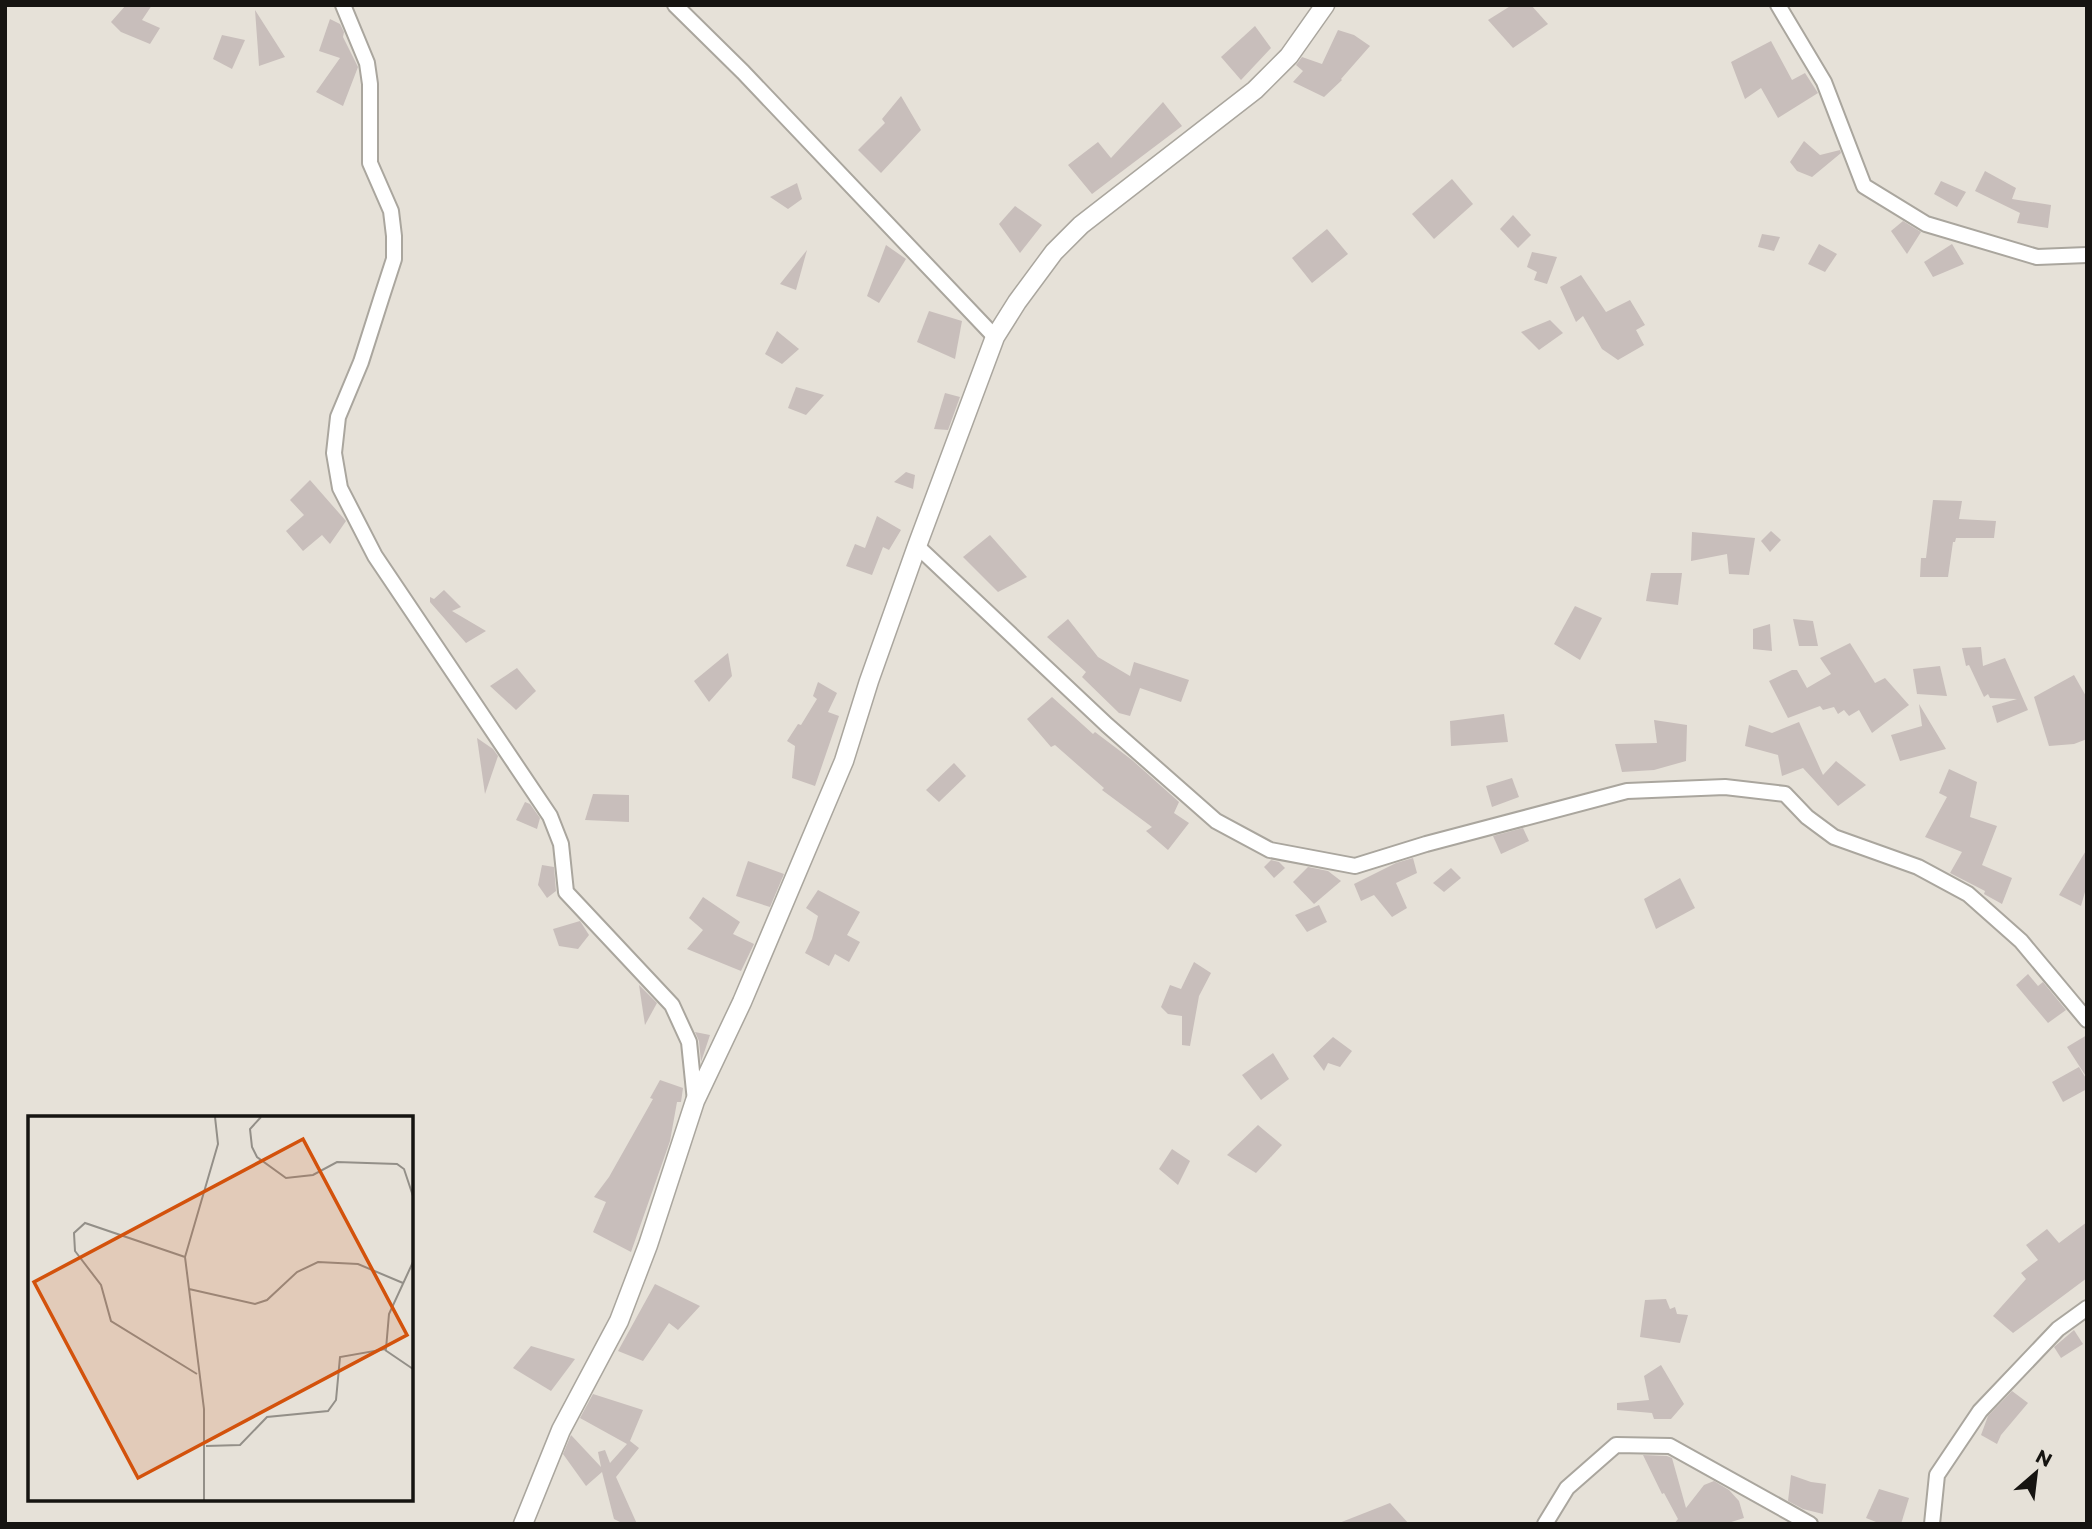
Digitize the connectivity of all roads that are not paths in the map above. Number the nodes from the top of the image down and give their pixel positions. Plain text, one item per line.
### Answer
1 (343, 5) edge
2 (675, 5) edge
3 (1325, 5) edge
4 (1777, 5) edge
5 (2087, 255) edge
6 (995, 337) junction
7 (917, 546) junction
8 (2087, 1020) edge
9 (695, 1101) junction
10 (2087, 1308) edge
11 (523, 1524) edge
12 (1545, 1524) edge
13 (1810, 1524) edge
14 (1932, 1524) edge

1 - 9 street
2 - 6 street
3 - 6 street
4 - 5 street
6 - 7 street
7 - 8 street
7 - 9 street
9 - 11 street
10 - 14 street
12 - 13 street

